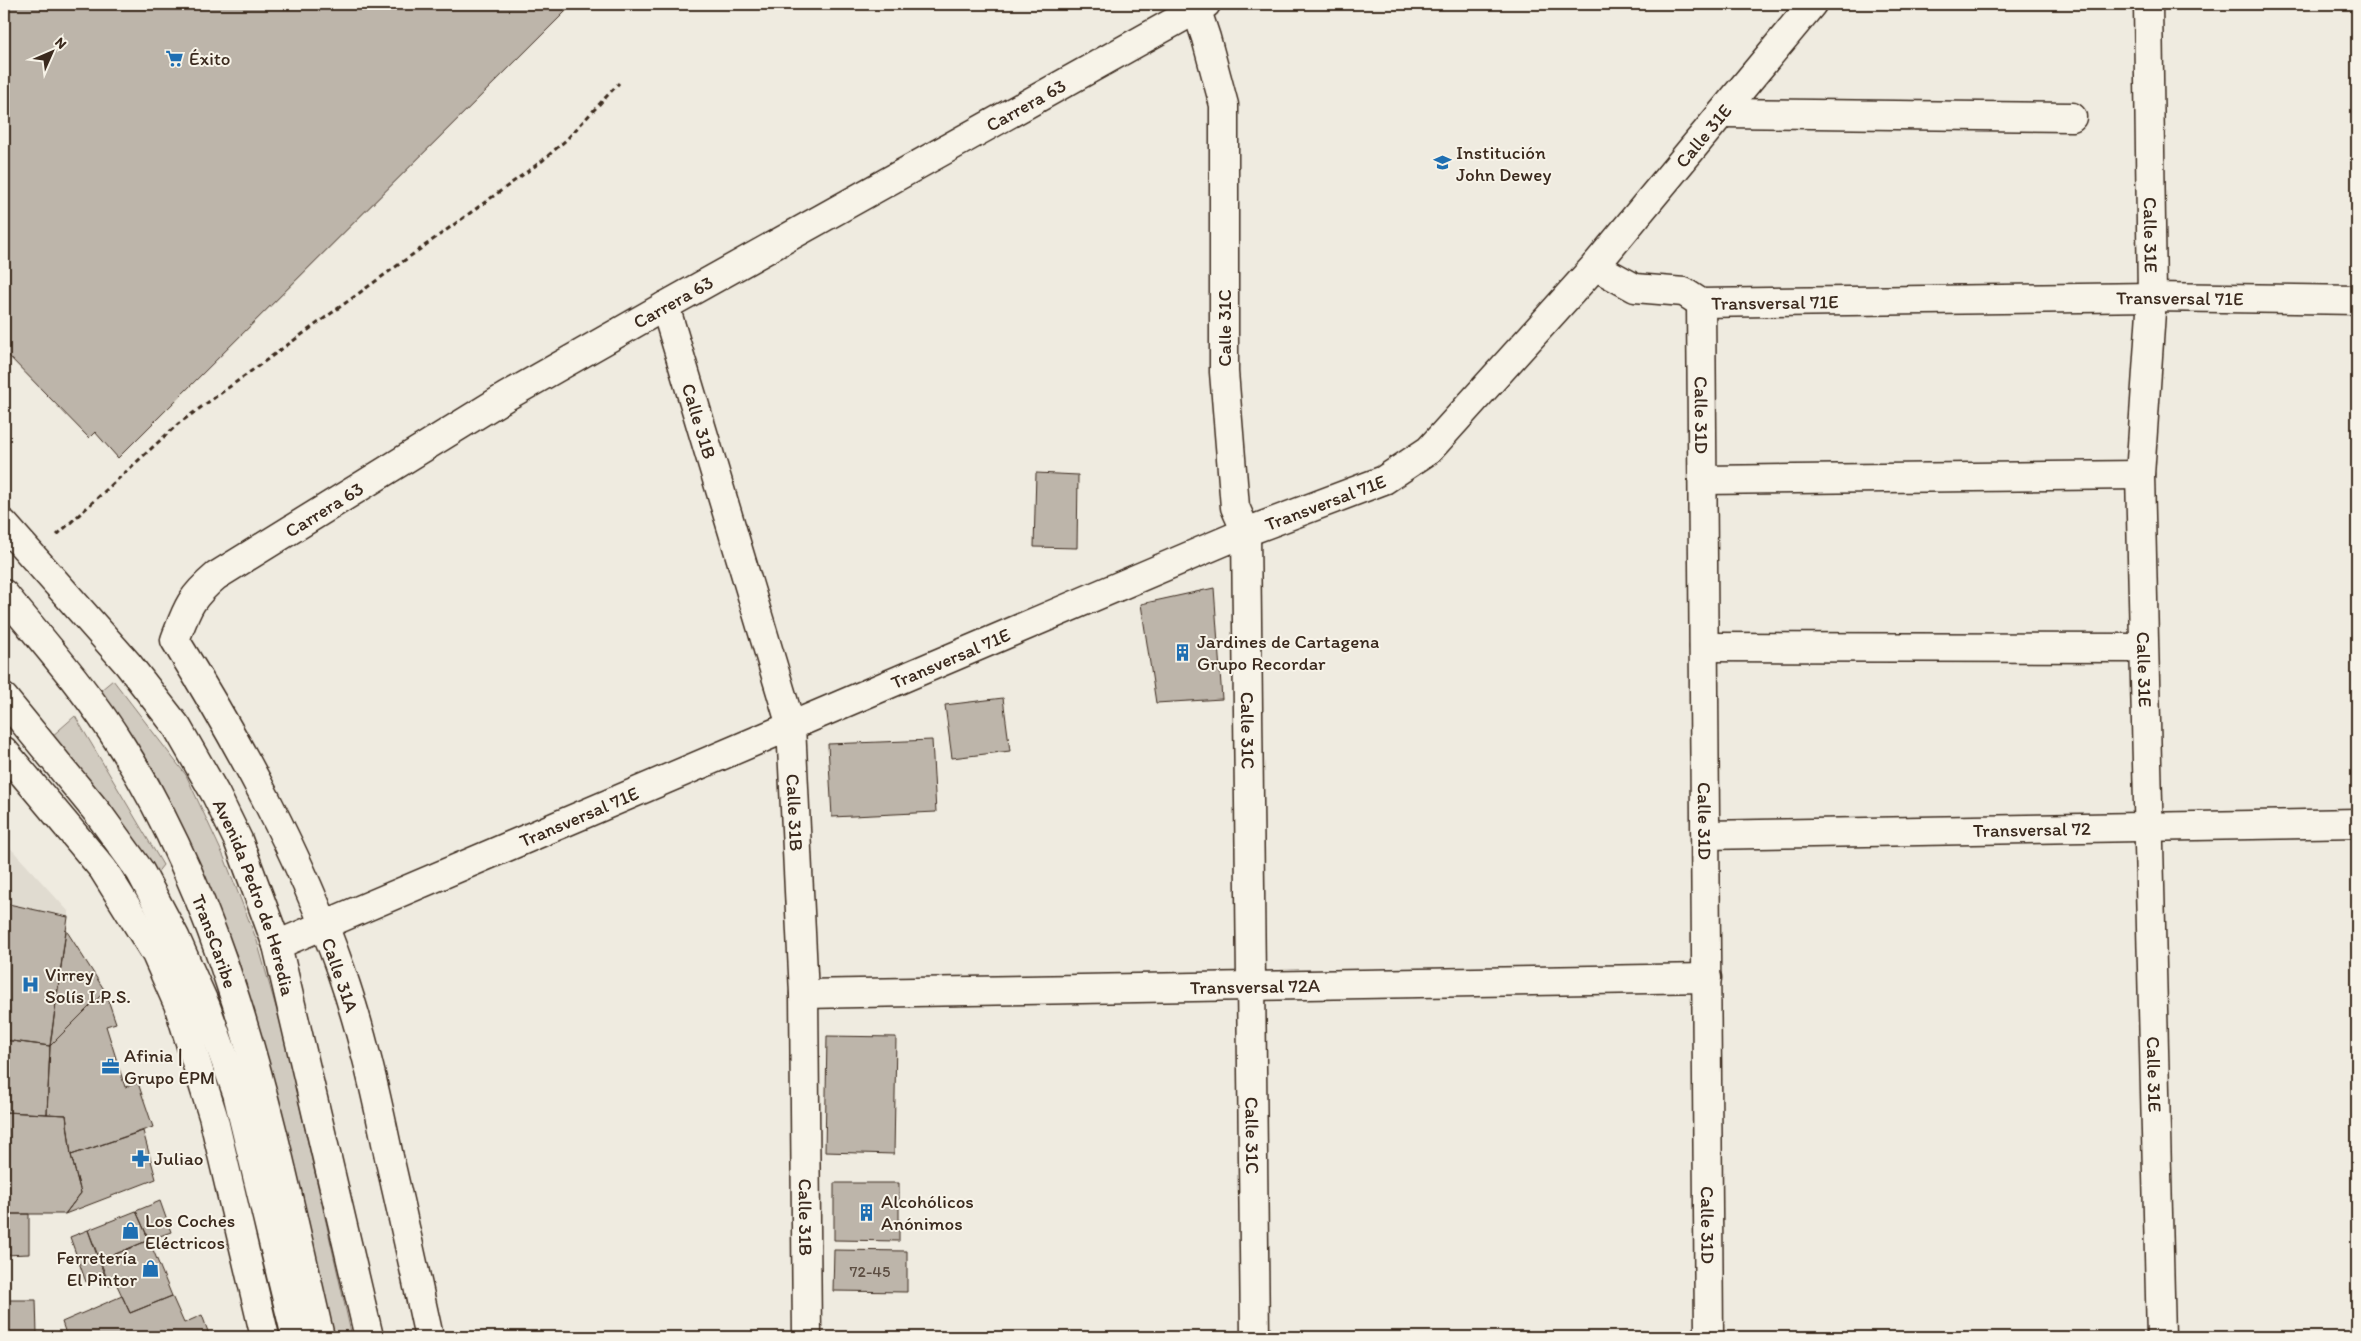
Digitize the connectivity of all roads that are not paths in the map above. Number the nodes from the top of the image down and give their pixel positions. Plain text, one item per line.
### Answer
1 (1812, 4) edge
2 (2148, 4) edge
3 (1201, 7) edge
4 (1723, 113) junction
5 (2072, 117) dead end
6 (1595, 266) junction
7 (2152, 297) junction
8 (2357, 300) edge
9 (1701, 303) junction
10 (665, 306) junction
11 (2140, 474) junction
12 (1703, 480) junction
13 (4, 524) edge
14 (1246, 532) junction
15 (8, 599) edge
16 (175, 640) joint
17 (1704, 648) junction
18 (2142, 648) junction
19 (4, 698) edge
20 (792, 726) junction
21 (11, 760) edge
22 (2357, 823) edge
23 (2148, 827) junction
24 (1706, 836) junction
25 (323, 926) junction
26 (277, 945) junction
27 (1707, 978) junction
28 (1252, 984) junction
29 (804, 994) junction
30 (265, 1337) edge
31 (296, 1337) edge
32 (320, 1337) edge
33 (369, 1337) edge
34 (429, 1337) edge
35 (807, 1337) edge
36 (1255, 1337) edge
37 (1710, 1337) edge
38 (2161, 1337) edge

1 - 4 main road, Calle 31E
2 - 7 main road, Calle 31E
3 - 10 main road, Carrera 63
3 - 14 main road, Calle 31C
4 - 5 main road
4 - 6 main road, Calle 31E
6 - 9 main road, Transversal 71E
6 - 14 main road, Transversal 71E
7 - 8 main road, Transversal 71E
7 - 9 main road, Transversal 71E
7 - 11 main road, Calle 31E
9 - 12 main road, Calle 31D
10 - 16 main road, Carrera 63
10 - 20 main road, Calle 31B
11 - 12 main road
11 - 18 main road, Calle 31E
12 - 17 main road, Calle 31D
13 - 26 main road, Avenida Pedro de Heredia
14 - 20 main road, Transversal 71E
14 - 28 main road, Calle 31C
15 - 32 main road, TransCaribe
16 - 25 main road, Calle 31A
17 - 18 main road
17 - 24 main road, Calle 31D
18 - 23 main road, Calle 31E
19 - 31 main road, TransCaribe
20 - 25 main road, Transversal 71E
20 - 29 main road, Calle 31B
21 - 30 main road
22 - 23 main road, Transversal 72
23 - 24 main road, Transversal 72
23 - 38 main road, Calle 31E
24 - 27 main road, Calle 31D
25 - 26 main road, Transversal 71E
25 - 34 main road, Calle 31A
26 - 33 main road, Avenida Pedro de Heredia
27 - 28 main road, Transversal 72A
27 - 37 main road, Calle 31D
28 - 29 main road, Transversal 72A
28 - 36 main road, Calle 31C
29 - 35 main road, Calle 31B

